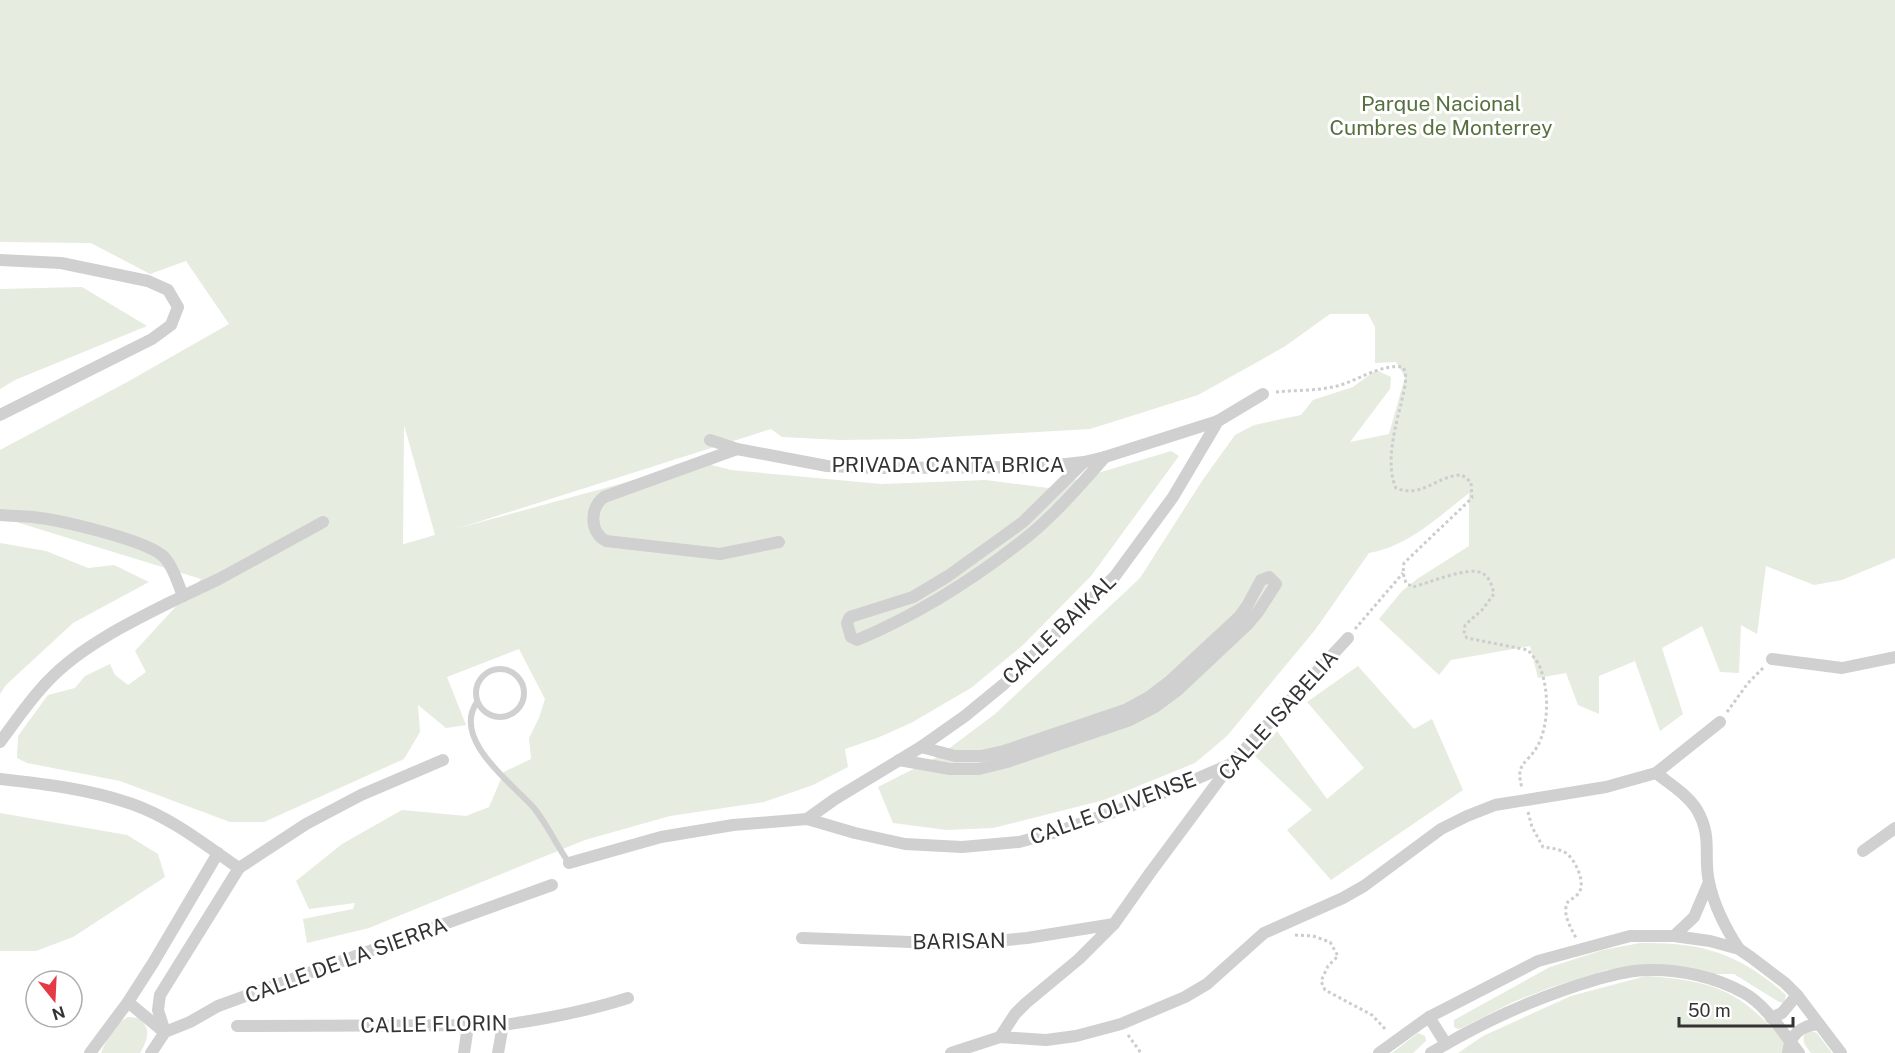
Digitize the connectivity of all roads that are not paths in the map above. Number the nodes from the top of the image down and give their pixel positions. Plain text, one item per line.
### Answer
1 (0, 260) edge
2 (1263, 394) road end
3 (0, 415) edge
4 (1218, 421) junction
5 (710, 440) dead end
6 (736, 449) junction
7 (1106, 457) junction
8 (1084, 462) junction
9 (0, 515) edge
10 (323, 522) dead end
11 (779, 542) dead end
12 (183, 596) junction
13 (1348, 638) road end
14 (1895, 657) edge
15 (1772, 659) road end
16 (477, 702) junction
17 (1720, 722) road end
18 (0, 742) edge
19 (921, 747) junction
20 (443, 760) dead end
21 (899, 760) junction
22 (1231, 764) junction
23 (1656, 773) junction
24 (0, 779) edge
25 (807, 819) junction
26 (1895, 828) edge
27 (1863, 851) dead end
28 (218, 853) junction
29 (568, 864) joint
30 (239, 868) junction
31 (1709, 882) junction
32 (552, 885) dead end
33 (1114, 924) junction
34 (1674, 936) junction
35 (802, 938) dead end
36 (1739, 949) junction
37 (153, 963) junction
38 (172, 975) junction
39 (1797, 995) junction
40 (628, 998) dead end
41 (128, 1002) junction
42 (1429, 1017) junction
43 (1771, 1018) junction
44 (1818, 1023) junction
45 (503, 1025) junction
46 (237, 1026) dead end
47 (468, 1026) junction
48 (165, 1032) junction
49 (1000, 1037) junction
50 (1446, 1044) junction
51 (1789, 1047) edge
52 (90, 1053) edge
53 (151, 1053) edge
54 (464, 1053) edge
55 (498, 1053) edge
56 (951, 1053) edge
57 (1379, 1053) edge
58 (1431, 1053) edge
59 (1799, 1053) edge
60 (1841, 1053) edge

1 - 3 street
2 - 4 street, CALLE BAIKAL
4 - 7 street, PRIVADA CANTA BRICA
4 - 19 street, CALLE BAIKAL
5 - 6 street, PRIVADA CANTA BRICA
6 - 8 street, PRIVADA CANTA BRICA
6 - 11 street
7 - 8 street, PRIVADA CANTA BRICA
7 - 8 street
9 - 12 street
10 - 12 street
12 - 18 street
13 - 22 street, CALLE ISABELIA
14 - 15 street
16 - 16 lane
16 - 29 lane
17 - 23 street
19 - 21 street, CALLE BAIKAL
19 - 21 street
20 - 30 street
21 - 25 street, CALLE BAIKAL
22 - 25 street, CALLE OLIVENSE
22 - 33 street, CALLE ISABELIA
23 - 31 street
23 - 49 street
24 - 28 street
25 - 29 street, CALLE OLIVENSE
26 - 27 street
28 - 30 street
28 - 37 street
30 - 38 street
31 - 34 street
31 - 36 street
32 - 48 street, CALLE DE LA SIERRA
33 - 35 street, BARISAN
33 - 49 street, CALLE ISABELIA
34 - 36 street
34 - 42 street
36 - 39 street
37 - 38 street
37 - 41 street
38 - 48 street
39 - 43 street
39 - 44 street
40 - 45 street, CALLE FLORIN
41 - 48 street
41 - 52 street
42 - 50 street
42 - 57 street
43 - 50 street
43 - 51 street
44 - 51 street
44 - 60 street
45 - 47 street, CALLE FLORIN
45 - 55 street
46 - 47 street, CALLE FLORIN
47 - 54 street
48 - 53 street
49 - 56 street
50 - 58 street
51 - 59 street

